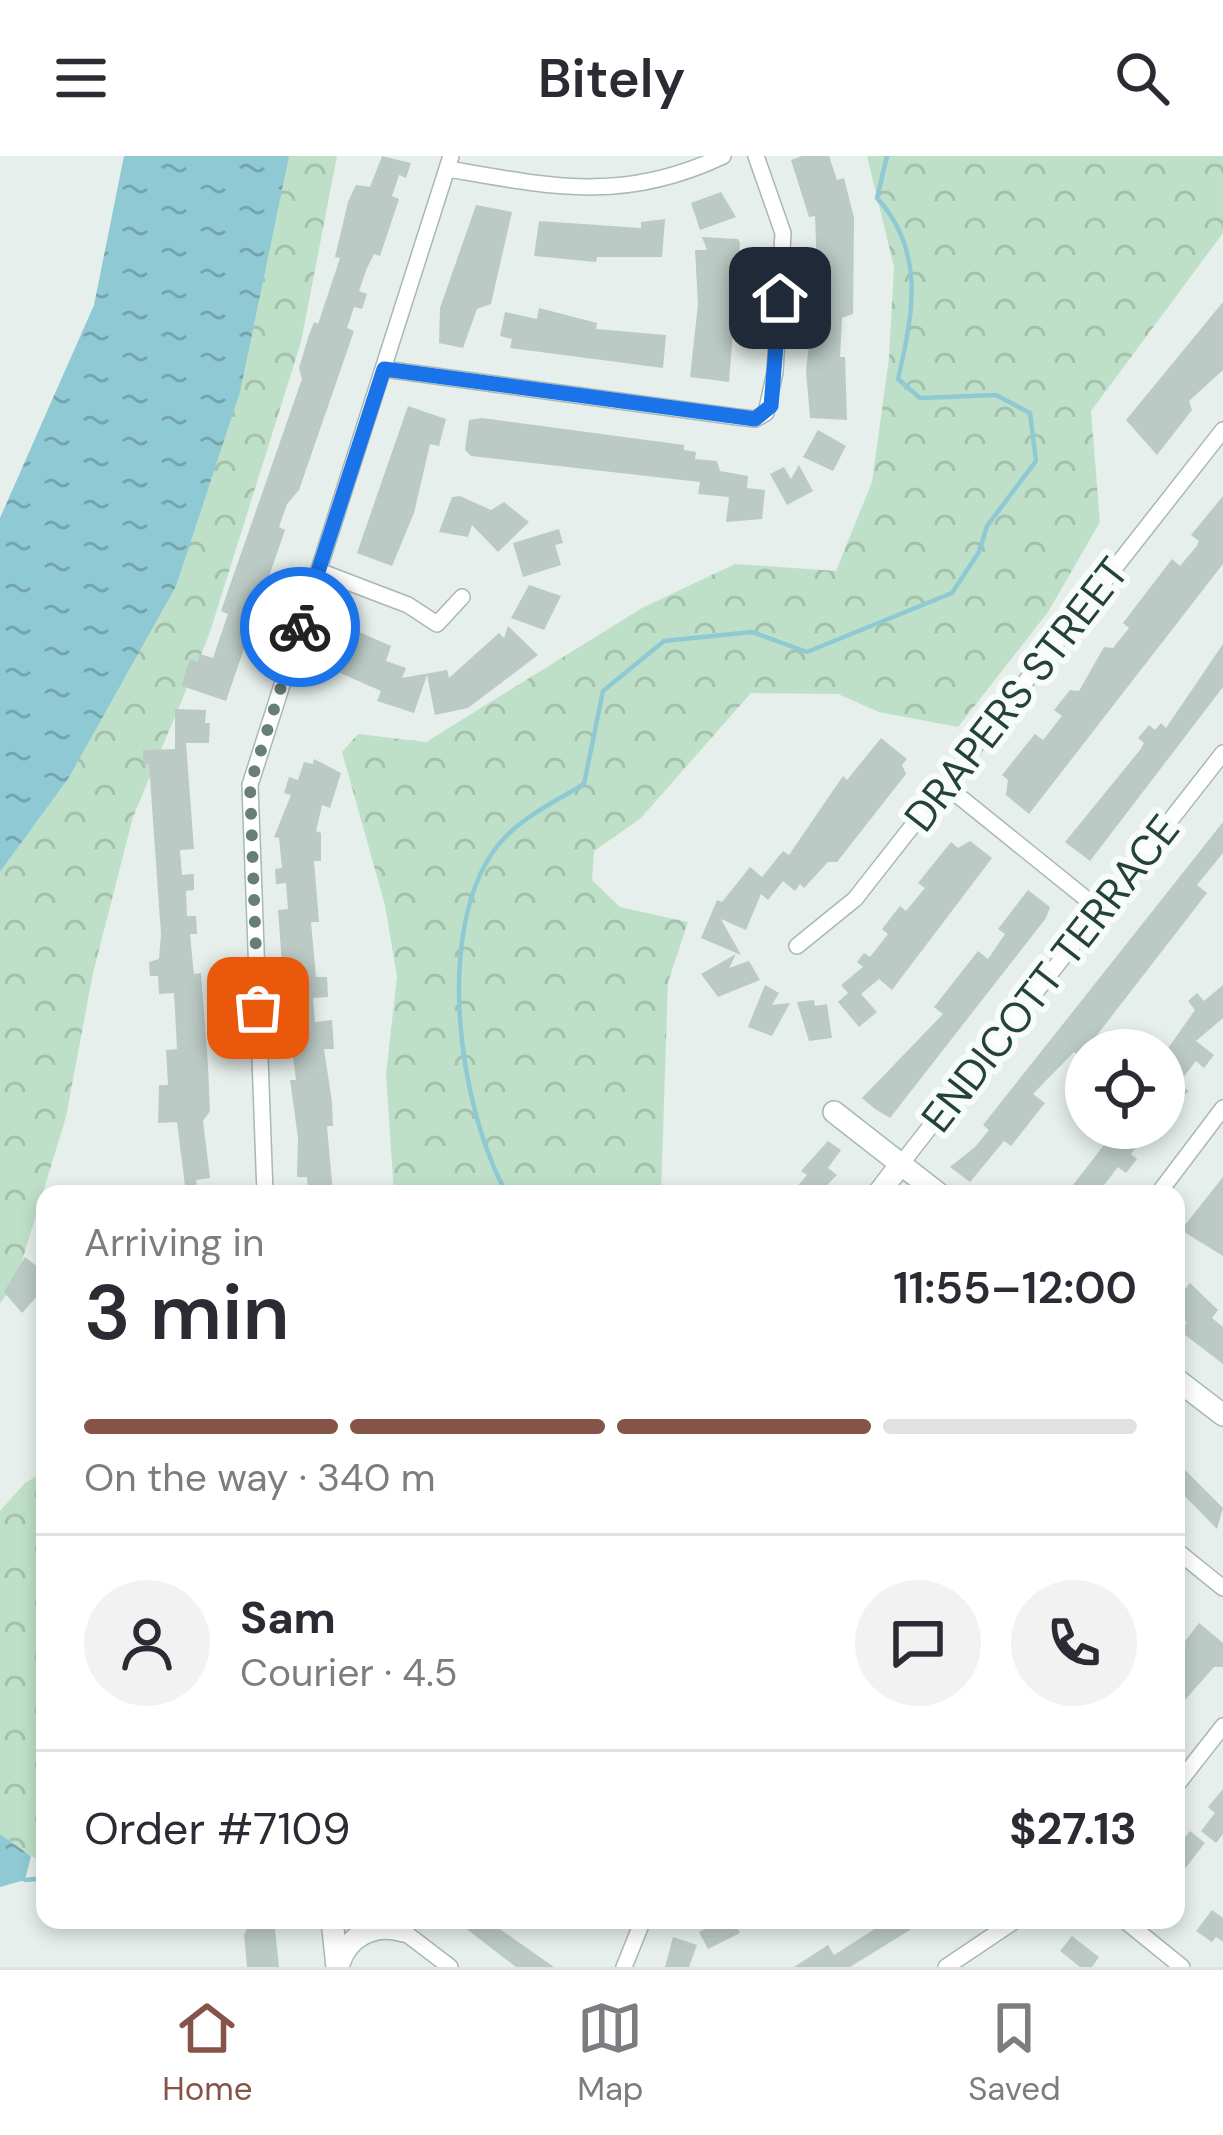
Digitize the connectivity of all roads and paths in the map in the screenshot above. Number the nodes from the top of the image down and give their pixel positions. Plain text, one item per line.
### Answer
1 (723, 156) edge
2 (756, 156) edge
3 (450, 162) edge
4 (384, 369) junction
5 (1223, 430) edge
6 (319, 571) junction
7 (462, 597) dead end
8 (1223, 753) edge
9 (944, 785) junction
10 (1100, 910) junction
11 (797, 946) dead end
12 (1223, 1108) edge
13 (834, 1112) dead end
14 (901, 1164) junction
15 (265, 1185) edge
16 (885, 1185) edge
17 (928, 1185) edge
18 (1165, 1185) edge
19 (1185, 1385) edge
20 (1223, 1415) edge
21 (1185, 1557) edge
22 (1223, 1588) edge
23 (1223, 1726) edge
24 (1185, 1775) edge
25 (333, 1929) edge
26 (379, 1929) edge
27 (401, 1929) edge
28 (639, 1929) edge
29 (1003, 1929) edge
30 (1135, 1929) edge
31 (337, 1967) edge
32 (450, 1967) edge
33 (624, 1967) edge
34 (946, 1967) edge
35 (1182, 1967) edge

1 - 3 street
2 - 4 street
3 - 4 street
4 - 6 street
5 - 9 street, DRAPERS STREET
6 - 7 street
6 - 15 street
8 - 10 street, ENDICOTT TERRACE
9 - 10 street
9 - 11 street, DRAPERS STREET
10 - 14 street, ENDICOTT TERRACE
12 - 18 street
13 - 14 street
14 - 16 street, ENDICOTT TERRACE
14 - 17 street
19 - 20 street
21 - 22 street
23 - 24 street
25 - 31 street
26 - 31 street
27 - 32 street
28 - 33 street
29 - 34 street
30 - 35 street

